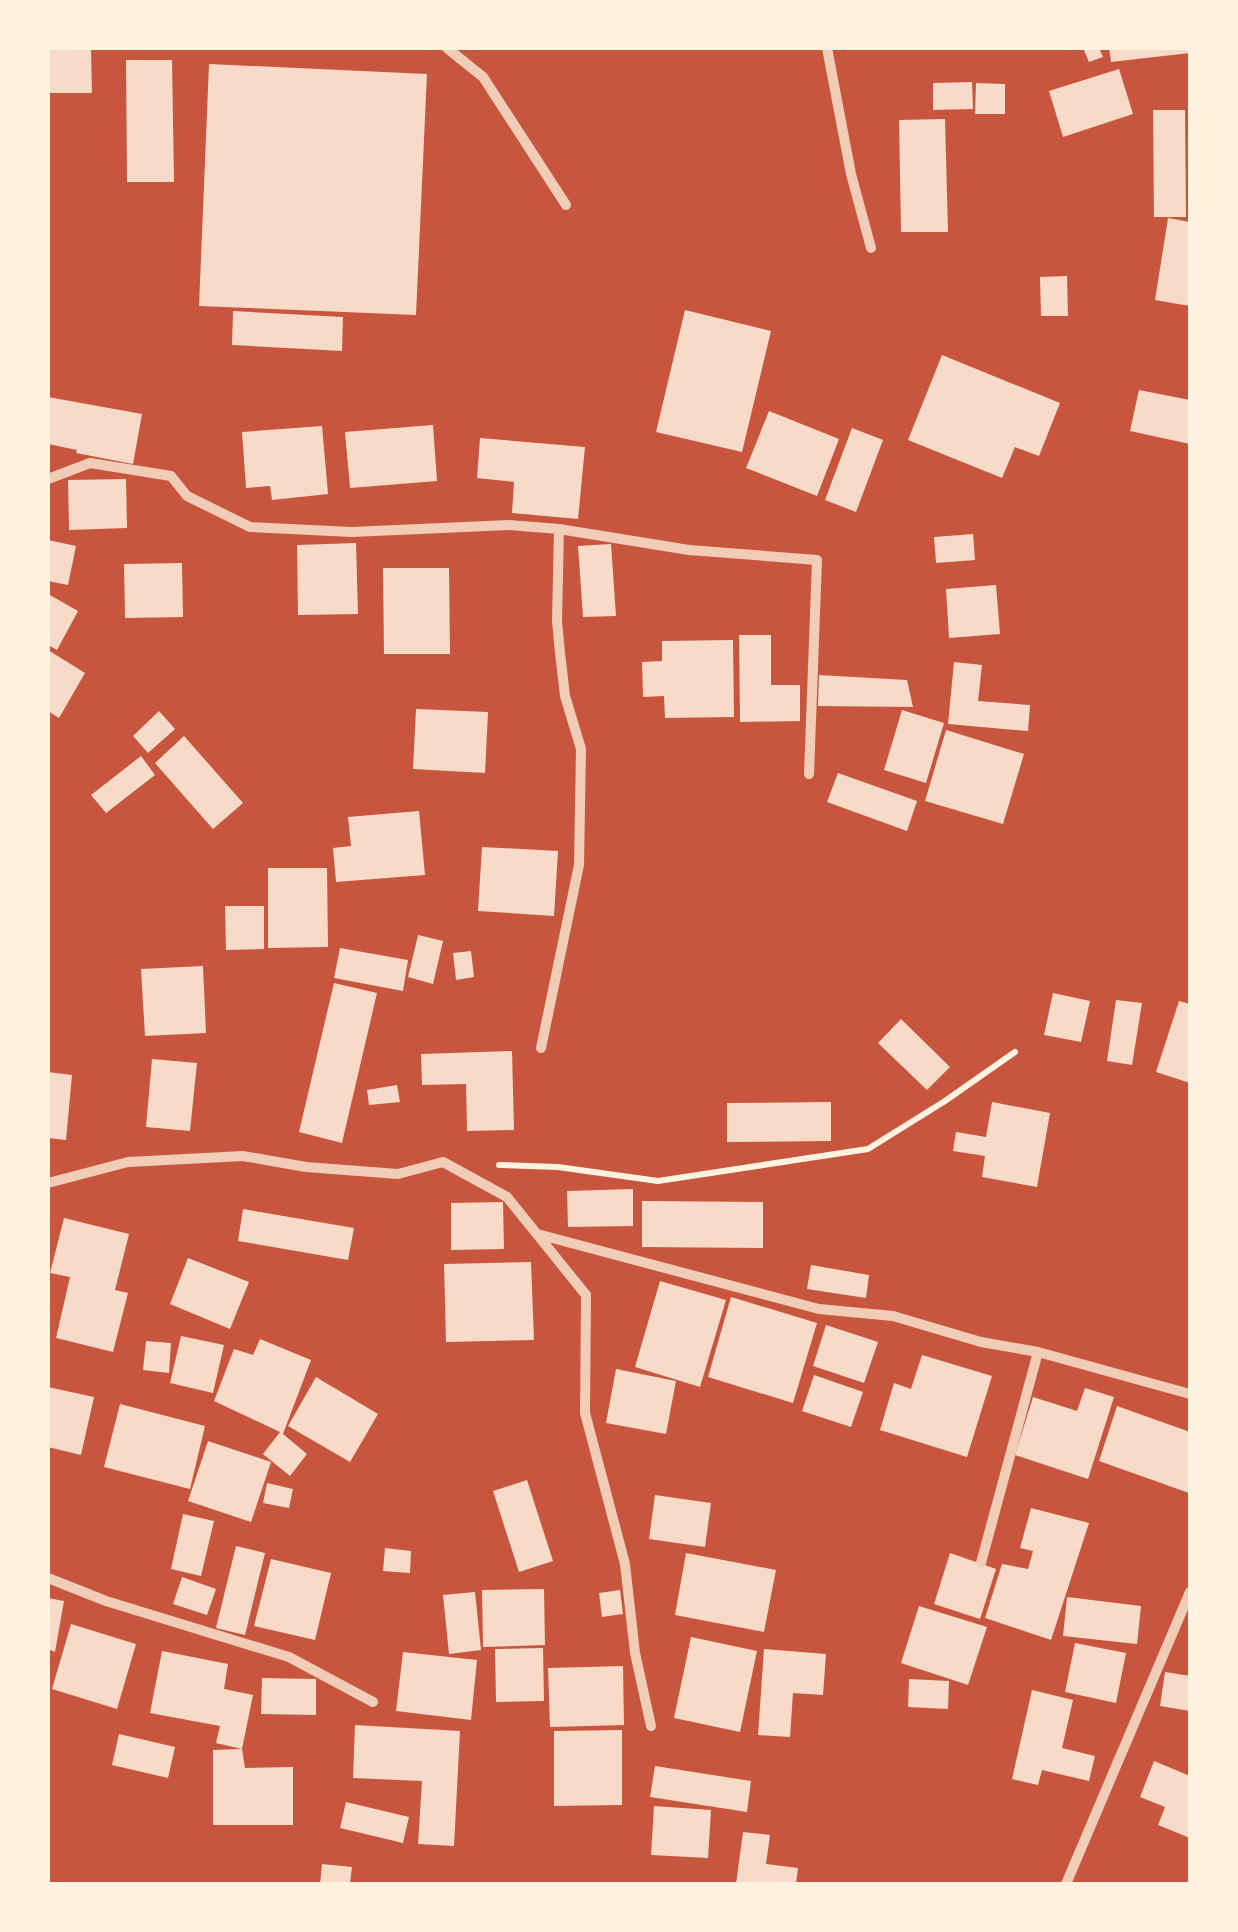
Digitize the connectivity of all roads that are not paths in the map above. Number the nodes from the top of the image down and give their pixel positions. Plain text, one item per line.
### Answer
1 (447, 48) edge
2 (828, 48) edge
3 (566, 205) dead end
4 (871, 248) dead end
5 (48, 479) edge
6 (559, 529) junction
7 (809, 774) dead end
8 (541, 1048) dead end
9 (48, 1182) edge
10 (540, 1234) junction
11 (1038, 1352) junction
12 (1190, 1394) edge
13 (981, 1563) dead end
14 (48, 1578) edge
15 (1190, 1592) edge
16 (373, 1702) dead end
17 (652, 1726) dead end
18 (1066, 1884) edge

1 - 3 street
2 - 4 street
5 - 6 street
6 - 7 street
6 - 8 street
9 - 10 street
10 - 11 street
10 - 17 street
11 - 12 street
11 - 13 street
14 - 16 street
15 - 18 street

